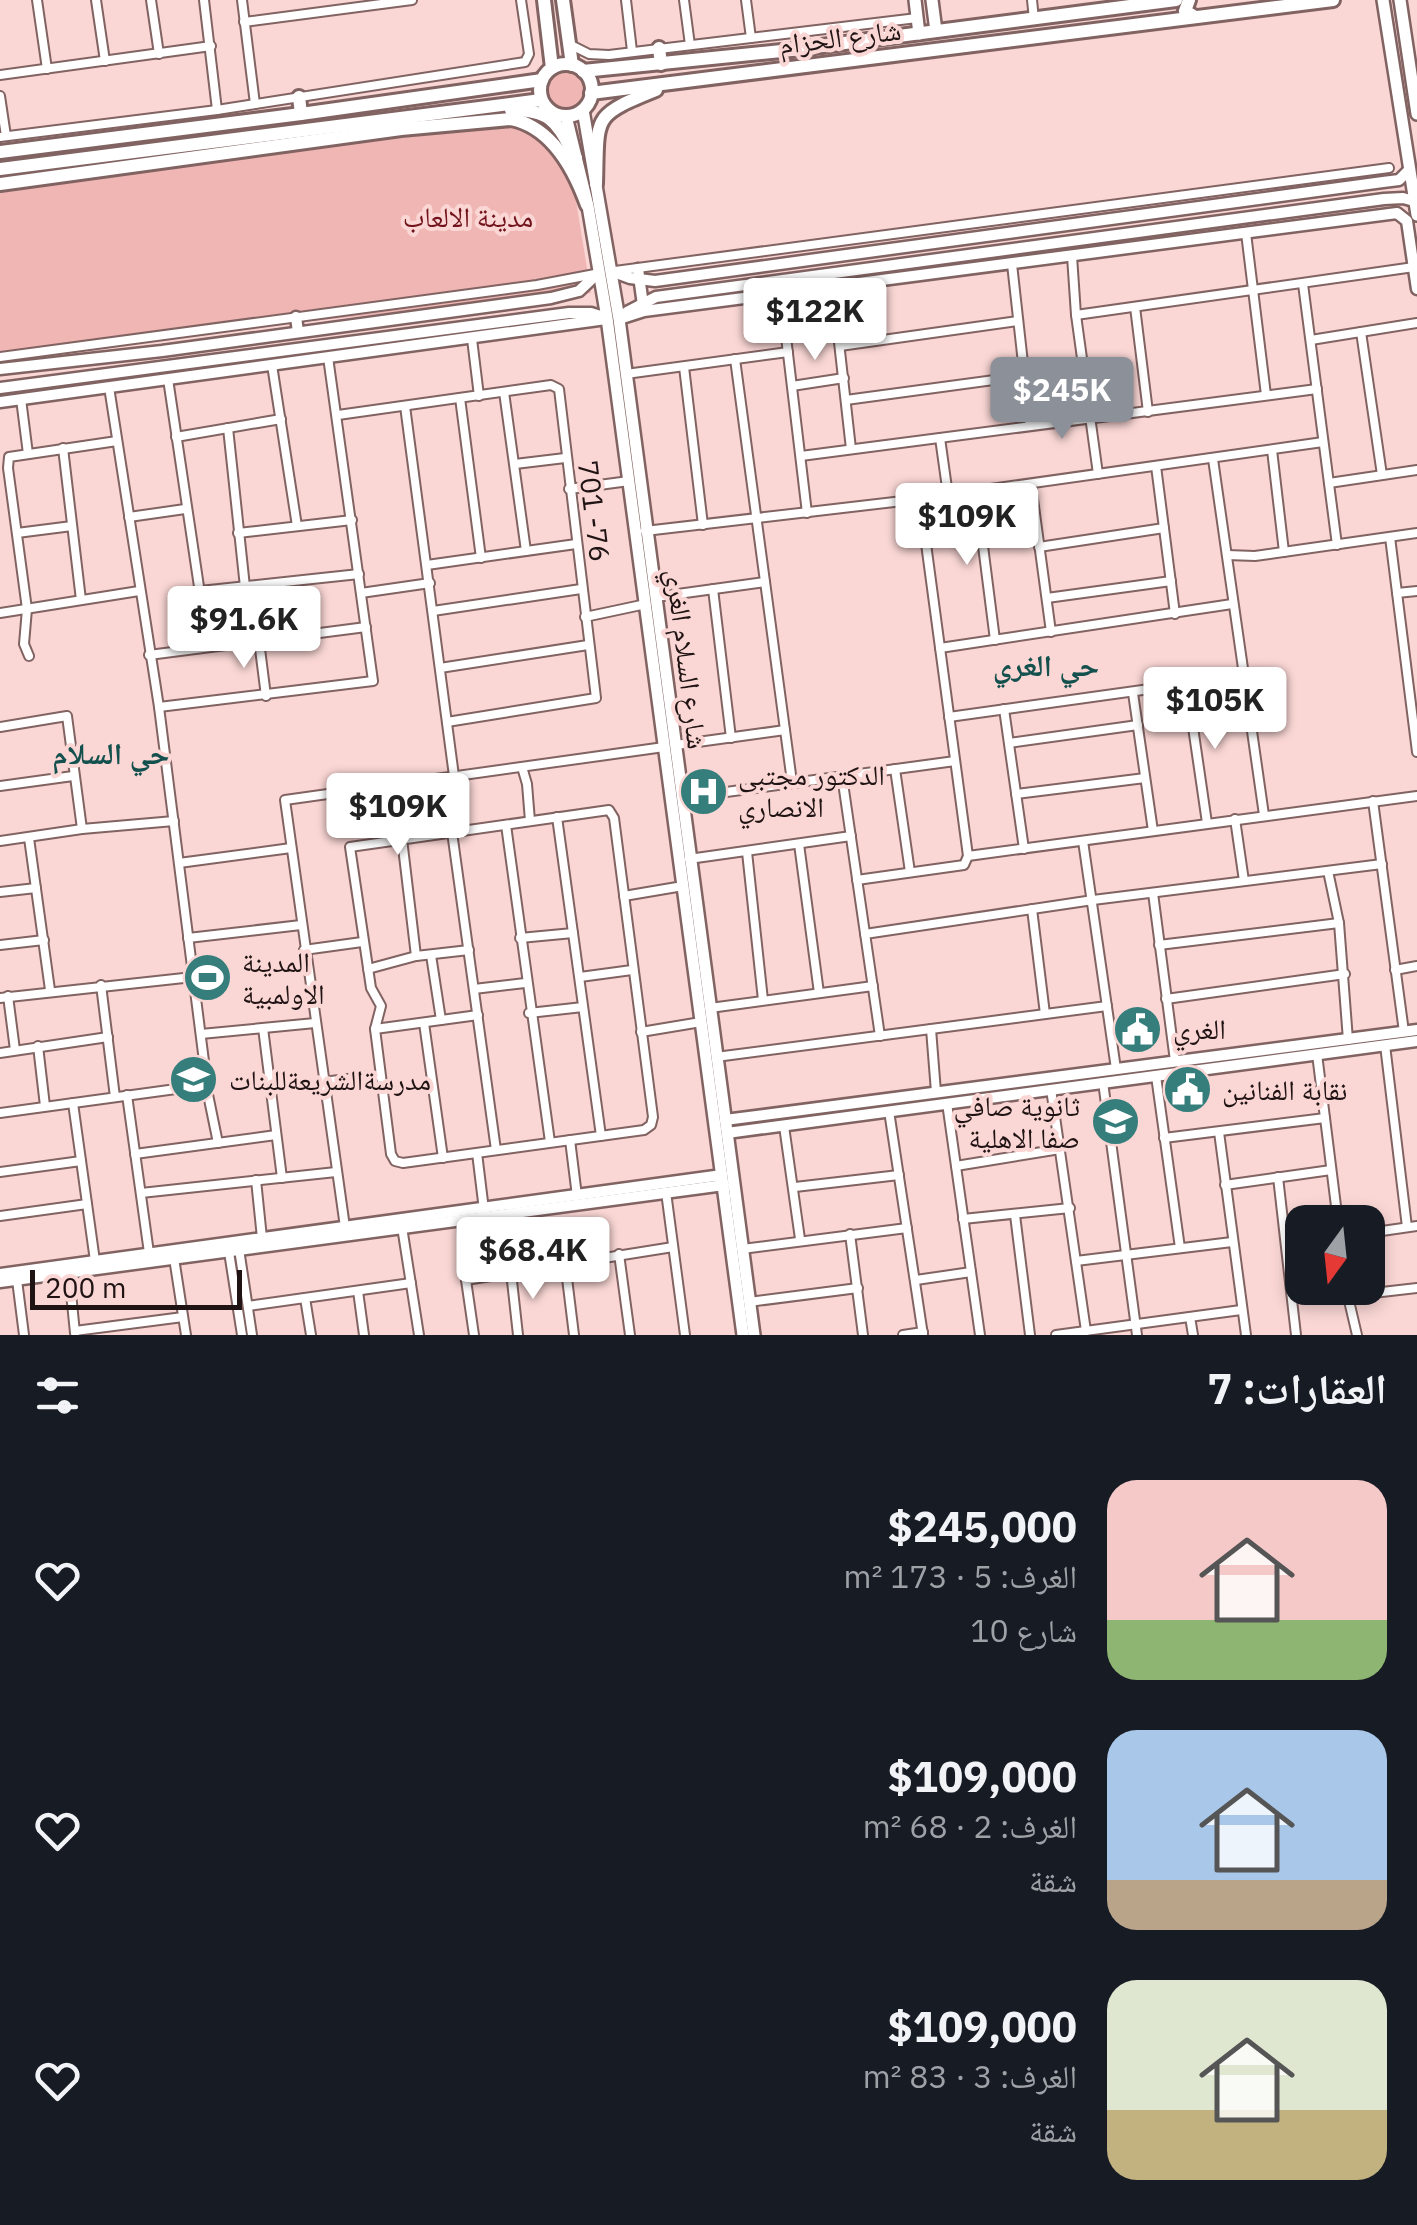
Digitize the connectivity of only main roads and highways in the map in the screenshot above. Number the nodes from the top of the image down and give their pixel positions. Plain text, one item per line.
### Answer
1 (544, 0) edge
2 (562, 0) edge
3 (915, 0) edge
4 (932, 0) edge
5 (1176, 0) edge
6 (1189, 0) edge
7 (1333, 0) edge
8 (1383, 0) edge
9 (1400, 0) edge
10 (1160, 2) edge
11 (1128, 3) edge
12 (1402, 14) junction
13 (1195, 17) junction
14 (1386, 18) junction
15 (1162, 22) junction
16 (936, 31) junction
17 (919, 34) junction
18 (549, 42) junction
19 (569, 43) junction
20 (832, 45) junction
21 (659, 48) road end
22 (662, 64) junction
23 (810, 66) junction
24 (552, 68) junction
25 (578, 68) junction
26 (618, 69) junction
27 (542, 80) junction
28 (523, 83) junction
29 (672, 83) junction
30 (591, 93) junction
31 (298, 97) road end
32 (542, 100) junction
33 (463, 108) junction
34 (583, 110) junction
35 (301, 114) junction
36 (1417, 114) edge
37 (566, 116) junction
38 (324, 127) junction
39 (176, 130) junction
40 (148, 133) junction
41 (340, 138) junction
42 (180, 146) junction
43 (150, 149) junction
44 (0, 152) edge
45 (576, 158) junction
46 (0, 169) edge
47 (41, 171) junction
48 (0, 184) edge
49 (596, 184) junction
50 (588, 204) junction
51 (1417, 215) edge
52 (604, 272) junction
53 (613, 319) junction
54 (632, 461) junction
55 (650, 601) junction
56 (668, 746) junction
57 (695, 939) junction
58 (748, 1334) edge

1 - 18 main road
2 - 19 main road
3 - 17 main road
4 - 16 main road
5 - 10 main road, شارع الحزام
6 - 13 main road
7 - 13 main road, شارع الحزام
8 - 14 main road
9 - 12 main road
10 - 11 main road, شارع الحزام
10 - 15 main road
11 - 16 main road, شارع الحزام
12 - 14 main road
12 - 36 main road
13 - 15 main road, شارع الحزام
14 - 51 main road
15 - 23 main road, شارع الحزام
16 - 17 main road, شارع الحزام
17 - 20 main road, شارع الحزام
18 - 24 main road
18 - 28 main road
19 - 25 main road
19 - 26 main road
20 - 22 main road, شارع الحزام
20 - 23 main road
21 - 22 main road
22 - 26 main road, شارع الحزام
23 - 29 main road, شارع الحزام
24 - 25 main road
24 - 27 main road
25 - 26 main road, شارع الحزام
25 - 30 main road
27 - 28 main road
27 - 32 main road
28 - 35 main road
29 - 30 main road, شارع الحزام
29 - 49 main road
30 - 34 main road
31 - 35 main road
32 - 33 main road
32 - 37 main road
33 - 38 main road
33 - 45 main road
34 - 37 main road
34 - 49 main road, شارع السلام الغري
35 - 39 main road
37 - 45 main road, شارع السلام الغري
38 - 41 main road
38 - 42 main road
39 - 40 main road
39 - 42 main road
40 - 43 main road
40 - 44 main road
41 - 47 main road
41 - 50 main road
42 - 43 main road
43 - 47 main road
45 - 50 main road, شارع السلام الغري
46 - 47 main road
47 - 48 main road
49 - 52 main road, شارع السلام الغري
50 - 52 main road, شارع السلام الغري
52 - 53 main road, شارع السلام الغري
53 - 54 main road, شارع السلام الغري
53 - 54 main road, شارع السلام الغري
54 - 55 main road, شارع السلام الغري
54 - 55 main road, شارع السلام الغري
55 - 56 main road, شارع السلام الغري
56 - 57 main road, شارع السلام الغري
56 - 57 main road, شارع السلام الغري
57 - 58 main road, شارع السلام الغري
57 - 58 main road, شارع السلام الغري

